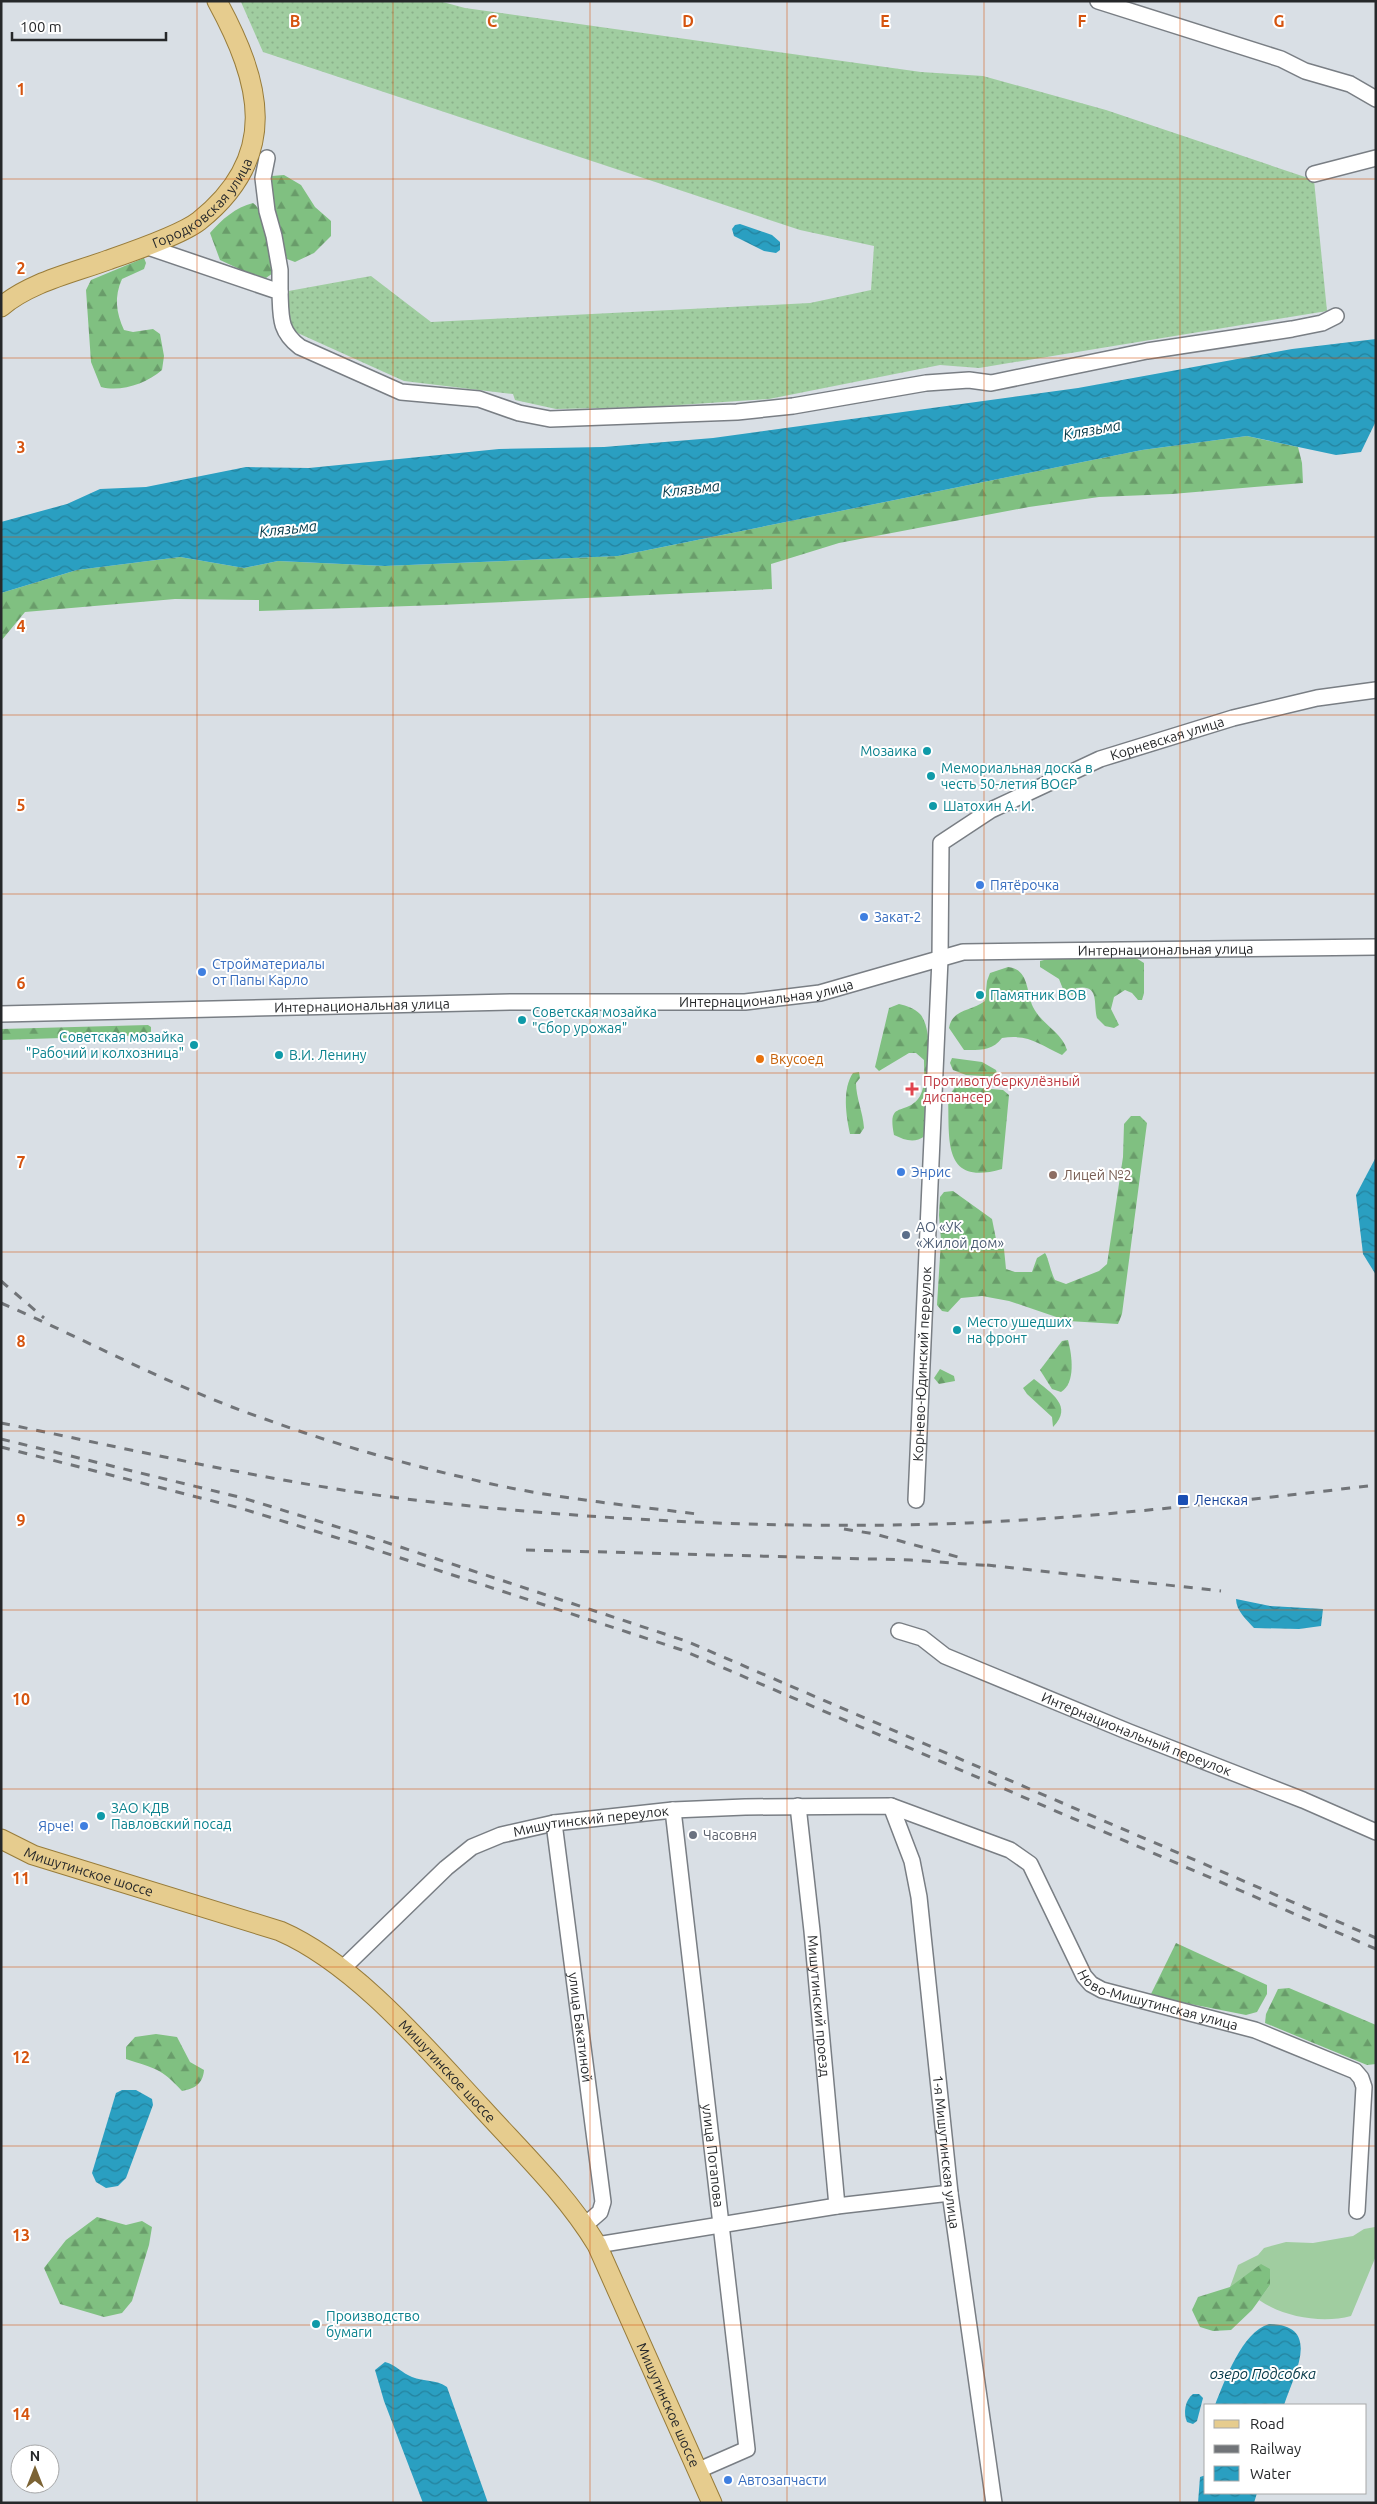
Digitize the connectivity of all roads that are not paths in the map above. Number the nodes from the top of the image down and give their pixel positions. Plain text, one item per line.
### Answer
1 (217, 1) edge
2 (1098, 1) edge
3 (1376, 99) edge
4 (267, 158) dead end
5 (1376, 158) edge
6 (1314, 174) dead end
7 (145, 246) junction
8 (280, 292) junction
9 (1, 307) edge
10 (1336, 316) dead end
11 (1376, 690) edge
12 (1376, 947) edge
13 (940, 959) junction
14 (1, 1014) edge
15 (916, 1500) dead end
16 (900, 1631) dead end
17 (798, 1806) junction
18 (891, 1806) junction
19 (673, 1810) junction
20 (554, 1823) junction
21 (1376, 1832) edge
22 (1, 1839) edge
23 (342, 1969) junction
24 (950, 2193) junction
25 (837, 2206) junction
26 (1357, 2211) dead end
27 (721, 2224) junction
28 (585, 2225) junction
29 (597, 2245) junction
30 (699, 2470) junction
31 (712, 2503) edge
32 (994, 2503) edge

1 - 7 main road, Городковская улица
2 - 3 street
4 - 8 street
5 - 6 street
7 - 8 street
7 - 9 main road, Городковская улица
8 - 10 street
11 - 13 street, Корневская улица
12 - 13 street, Интернациональная улица
13 - 14 street, Интернациональная улица
13 - 15 street, Корнево-Юдинский переулок
16 - 21 street, Интернациональный переулок
17 - 18 street, Мишутинский переулок
17 - 19 street, Мишутинский переулок
17 - 25 street, Мишутинский проезд
18 - 24 street, 1-я Мишутинская улица
18 - 26 street, Ново-Мишутинская улица
19 - 20 street, Мишутинский переулок
19 - 27 street, улица Потапова
20 - 23 street, Мишутинский переулок
20 - 28 street, улица Бакатиной
22 - 23 main road, Мишутинское шоссе
23 - 28 main road, Мишутинское шоссе
24 - 25 street
24 - 32 street, 1-я Мишутинская улица
25 - 27 street
27 - 29 street
27 - 30 street, улица Потапова
28 - 29 main road, Мишутинское шоссе
29 - 30 main road, Мишутинское шоссе
30 - 31 main road, Мишутинское шоссе

